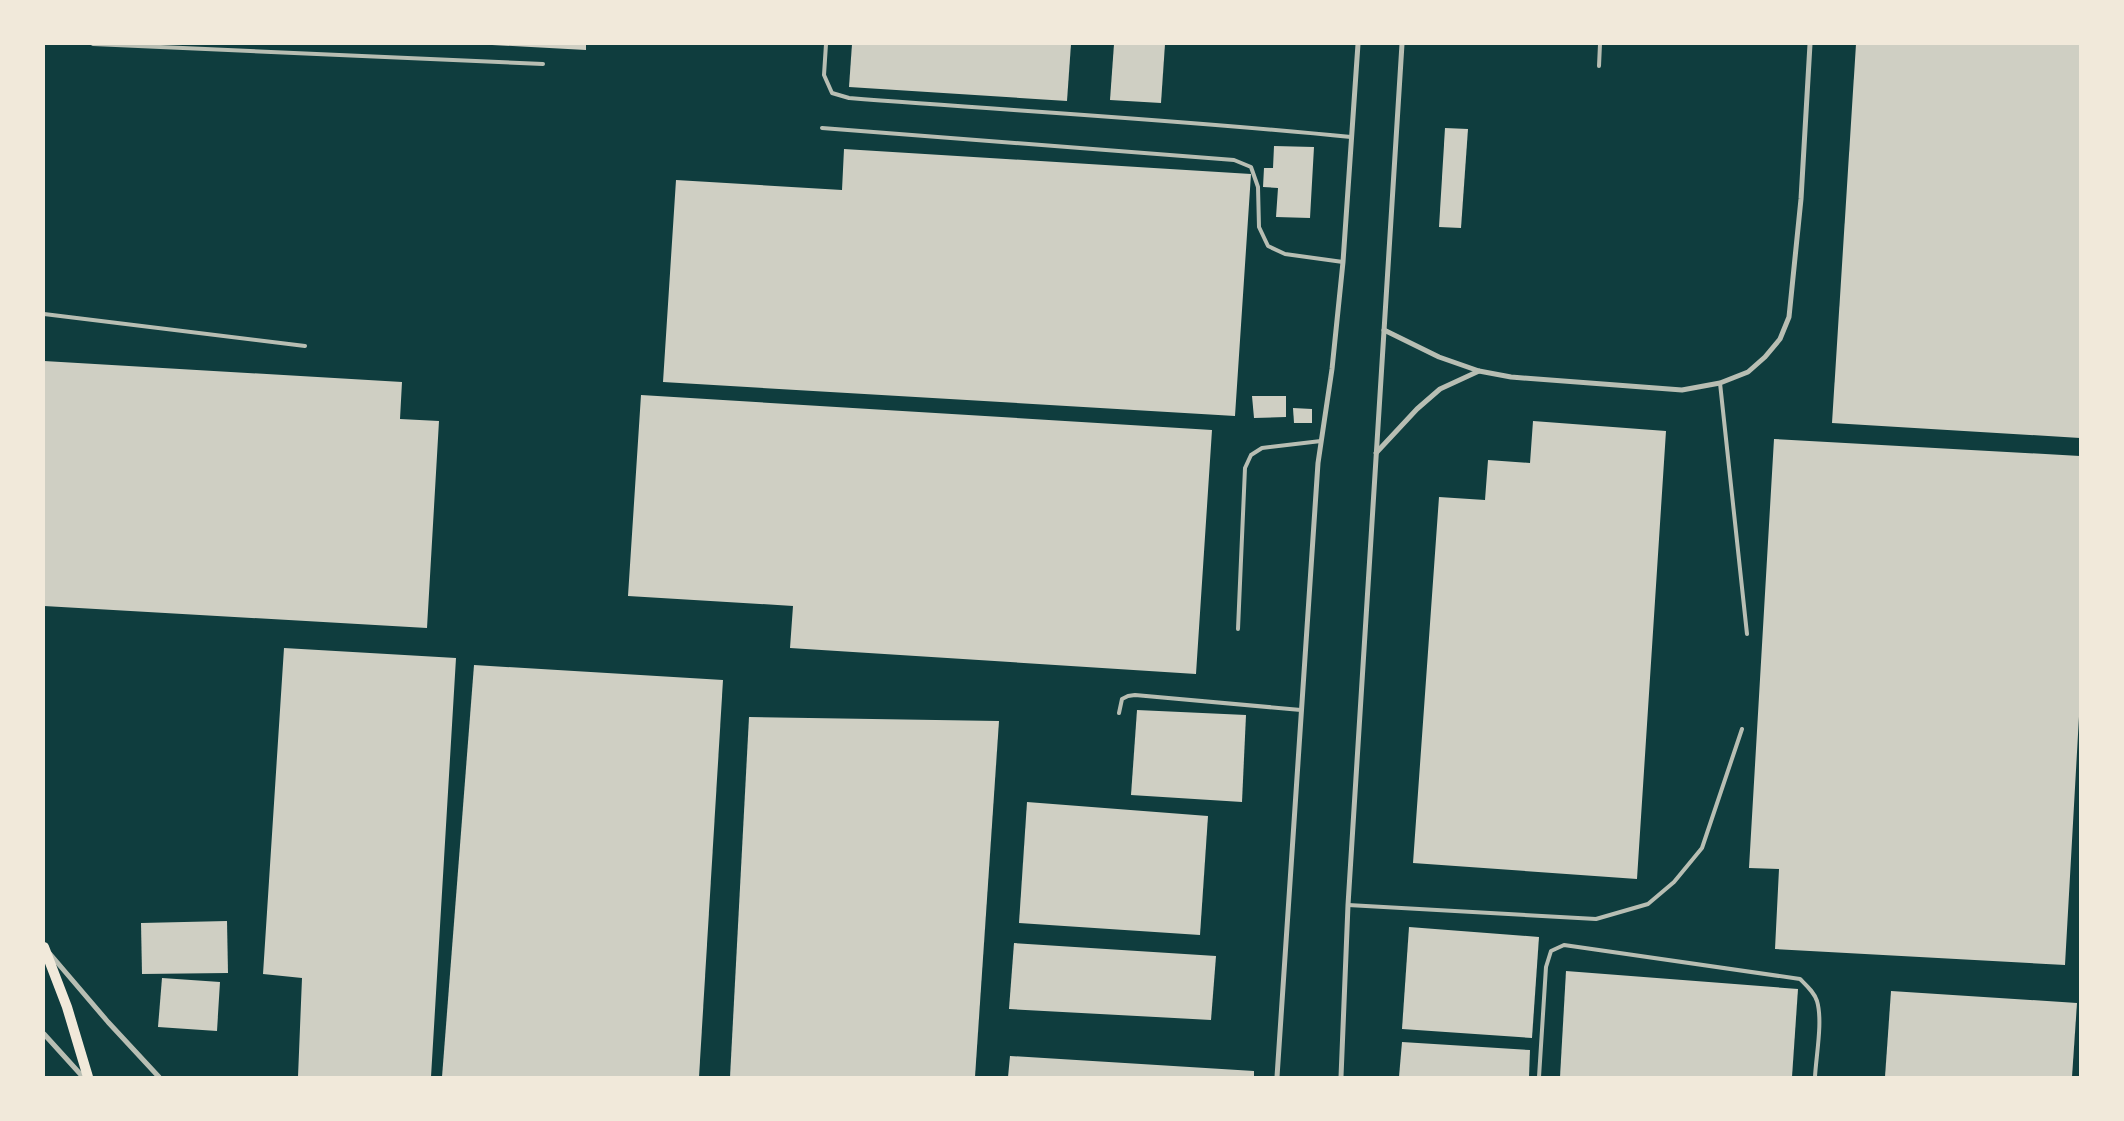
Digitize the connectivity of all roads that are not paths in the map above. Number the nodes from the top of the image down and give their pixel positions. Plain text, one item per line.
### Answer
1 (93, 44) edge
2 (826, 44) edge
3 (1358, 44) edge
4 (1402, 44) edge
5 (1600, 44) edge
6 (1810, 44) edge
7 (543, 64) dead end
8 (1599, 66) dead end
9 (822, 128) dead end
10 (1351, 137) junction
11 (1343, 262) junction
12 (44, 314) edge
13 (1384, 330) junction
14 (305, 346) dead end
15 (1480, 371) junction
16 (1720, 383) junction
17 (1321, 441) junction
18 (1376, 453) junction
19 (1238, 629) dead end
20 (1748, 634) dead end
21 (1302, 710) junction
22 (1119, 713) dead end
23 (1742, 729) dead end
24 (1348, 905) junction
25 (45, 949) edge
26 (44, 1034) edge
27 (83, 1077) edge
28 (88, 1077) edge
29 (159, 1077) edge
30 (1277, 1077) edge
31 (1341, 1077) edge
32 (1539, 1077) edge
33 (1815, 1077) edge

1 - 7 lane
2 - 10 lane
3 - 10 street
4 - 13 street
5 - 8 lane
6 - 16 street
9 - 11 lane
10 - 11 street
11 - 17 street
12 - 14 lane
13 - 15 street
13 - 18 street
15 - 16 street
15 - 18 street
16 - 20 lane
17 - 19 lane
17 - 21 street
18 - 24 street
21 - 22 lane
21 - 30 street
23 - 24 lane
24 - 31 street
25 - 28 main road
25 - 29 street
26 - 27 street
32 - 33 lane

